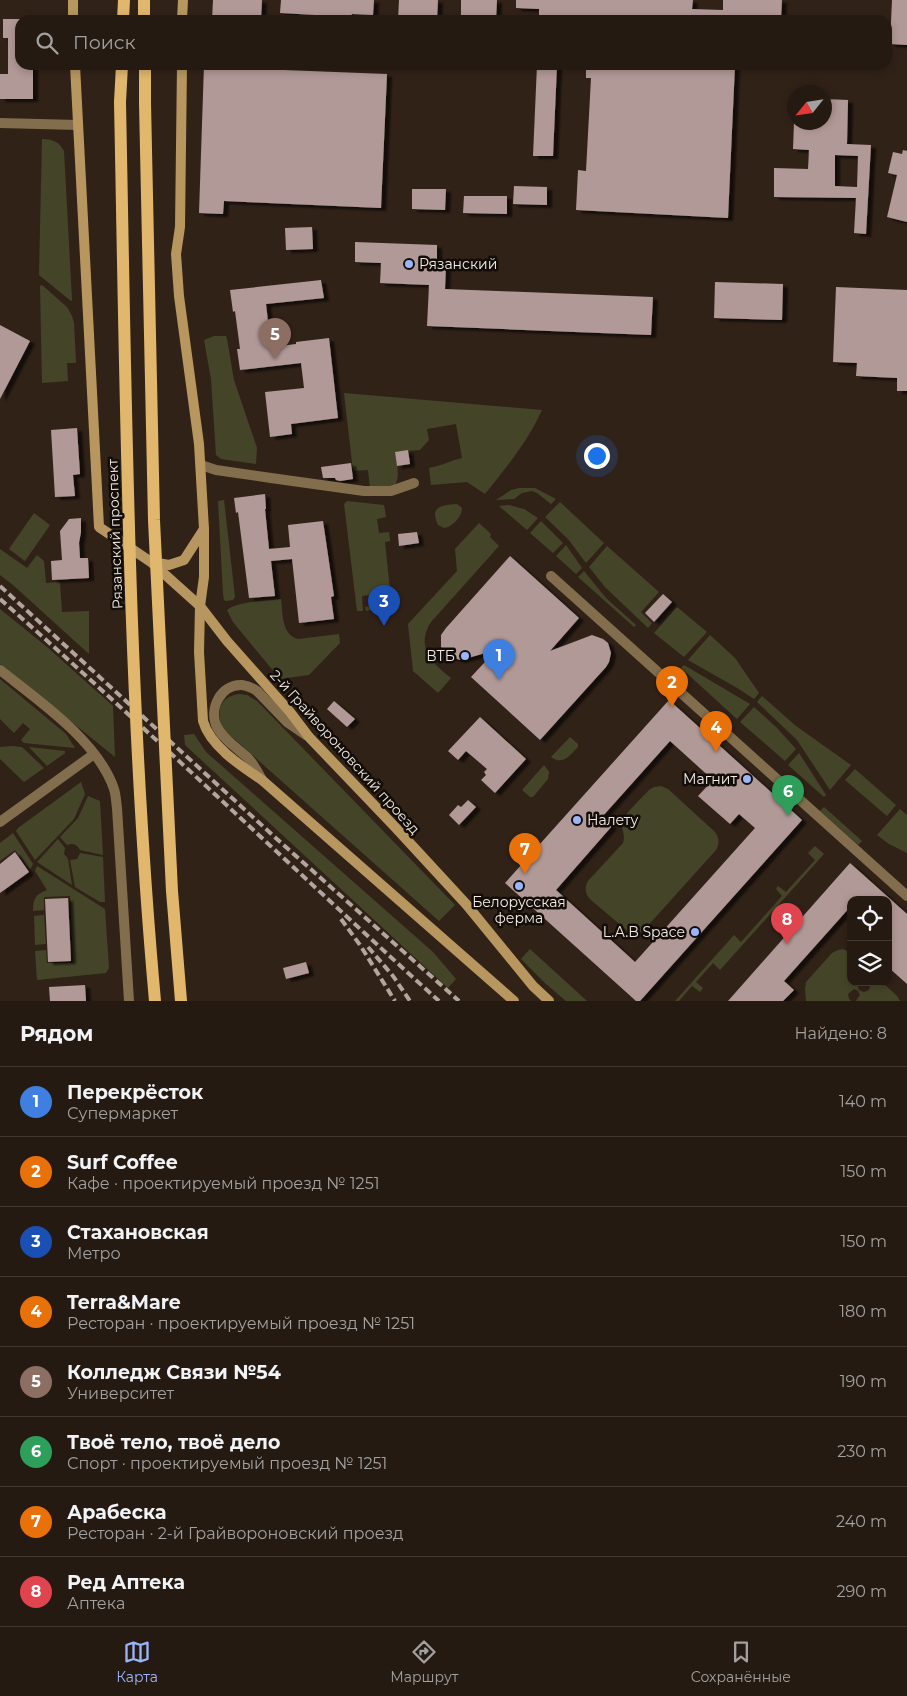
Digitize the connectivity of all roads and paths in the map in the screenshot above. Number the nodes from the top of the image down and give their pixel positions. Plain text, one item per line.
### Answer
1 (73, 0) edge
2 (124, 0) edge
3 (144, 0) edge
4 (150, 0) edge
5 (183, 0) edge
6 (74, 15) edge
7 (123, 15) edge
8 (144, 15) edge
9 (145, 15) edge
10 (182, 15) edge
11 (76, 70) edge
12 (122, 70) edge
13 (145, 70) edge
14 (182, 70) edge
15 (0, 123) edge
16 (78, 125) junction
17 (201, 465) junction
18 (414, 484) dead end
19 (204, 529) junction
20 (151, 562) junction
21 (552, 576) dead end
22 (200, 606) junction
23 (0, 670) edge
24 (309, 737) junction
25 (94, 754) junction
26 (262, 780) junction
27 (0, 822) edge
28 (907, 896) edge
29 (129, 1001) edge
30 (155, 1001) edge
31 (181, 1001) edge
32 (514, 1001) edge
33 (549, 1001) edge

1 - 6 main road
2 - 7 main road
3 - 8 main road
4 - 9 main road
5 - 10 main road
11 - 16 main road
12 - 30 main road, Рязанский проспект, bridge
13 - 31 main road, bridge
14 - 17 main road
15 - 16 street
16 - 20 main road, 2-й Грайвороновский проезд
17 - 18 street
17 - 19 main road
19 - 20 main road
19 - 22 main road
20 - 22 main road, 2-й Грайвороновский проезд
21 - 28 street
22 - 24 main road, 2-й Грайвороновский проезд
22 - 26 main road
23 - 25 street
24 - 26 street
24 - 33 main road, 2-й Грайвороновский проезд
25 - 27 street
25 - 29 street
26 - 32 main road

